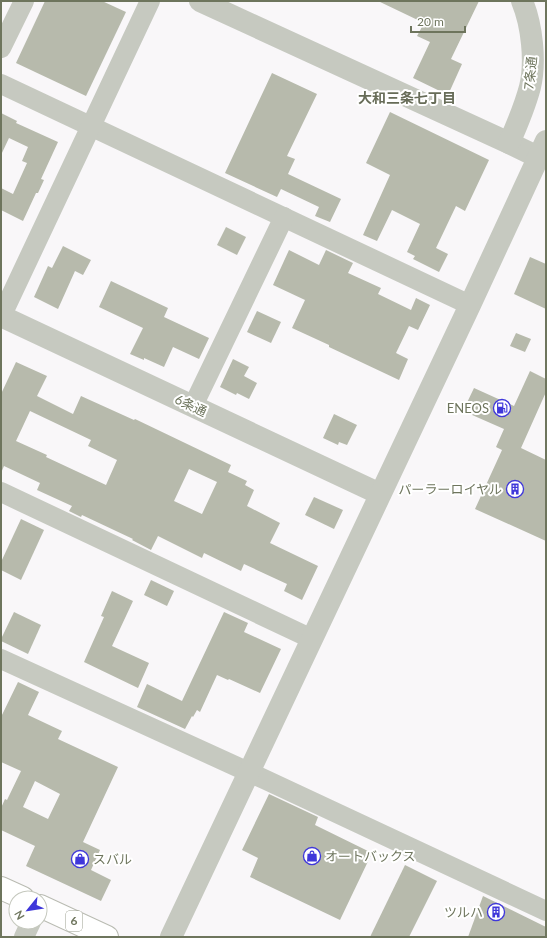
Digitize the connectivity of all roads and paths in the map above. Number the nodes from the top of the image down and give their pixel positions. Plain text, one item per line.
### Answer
1 (24, 1) edge
2 (150, 1) edge
3 (200, 1) edge
4 (522, 1) edge
5 (1, 48) edge
6 (1, 84) edge
7 (92, 126) junction
8 (509, 143) junction
9 (542, 149) edge
10 (284, 217) junction
11 (470, 305) junction
12 (1, 316) edge
13 (193, 406) junction
14 (1, 492) edge
15 (380, 494) junction
16 (312, 639) junction
17 (1, 660) edge
18 (248, 772) junction
19 (48, 910) edge
20 (546, 911) edge
21 (107, 937) edge
22 (171, 937) edge

1 - 5 street
2 - 7 street
3 - 8 street
4 - 8 street, 7条通
6 - 7 street
7 - 10 street
7 - 12 street
8 - 9 street
9 - 11 street
10 - 11 street
10 - 13 street
11 - 15 street
12 - 13 street, 6条通
13 - 15 street, 6条通
14 - 16 street
15 - 16 street
16 - 18 street
17 - 18 street
18 - 20 street
18 - 22 street
19 - 21 main road, 6

